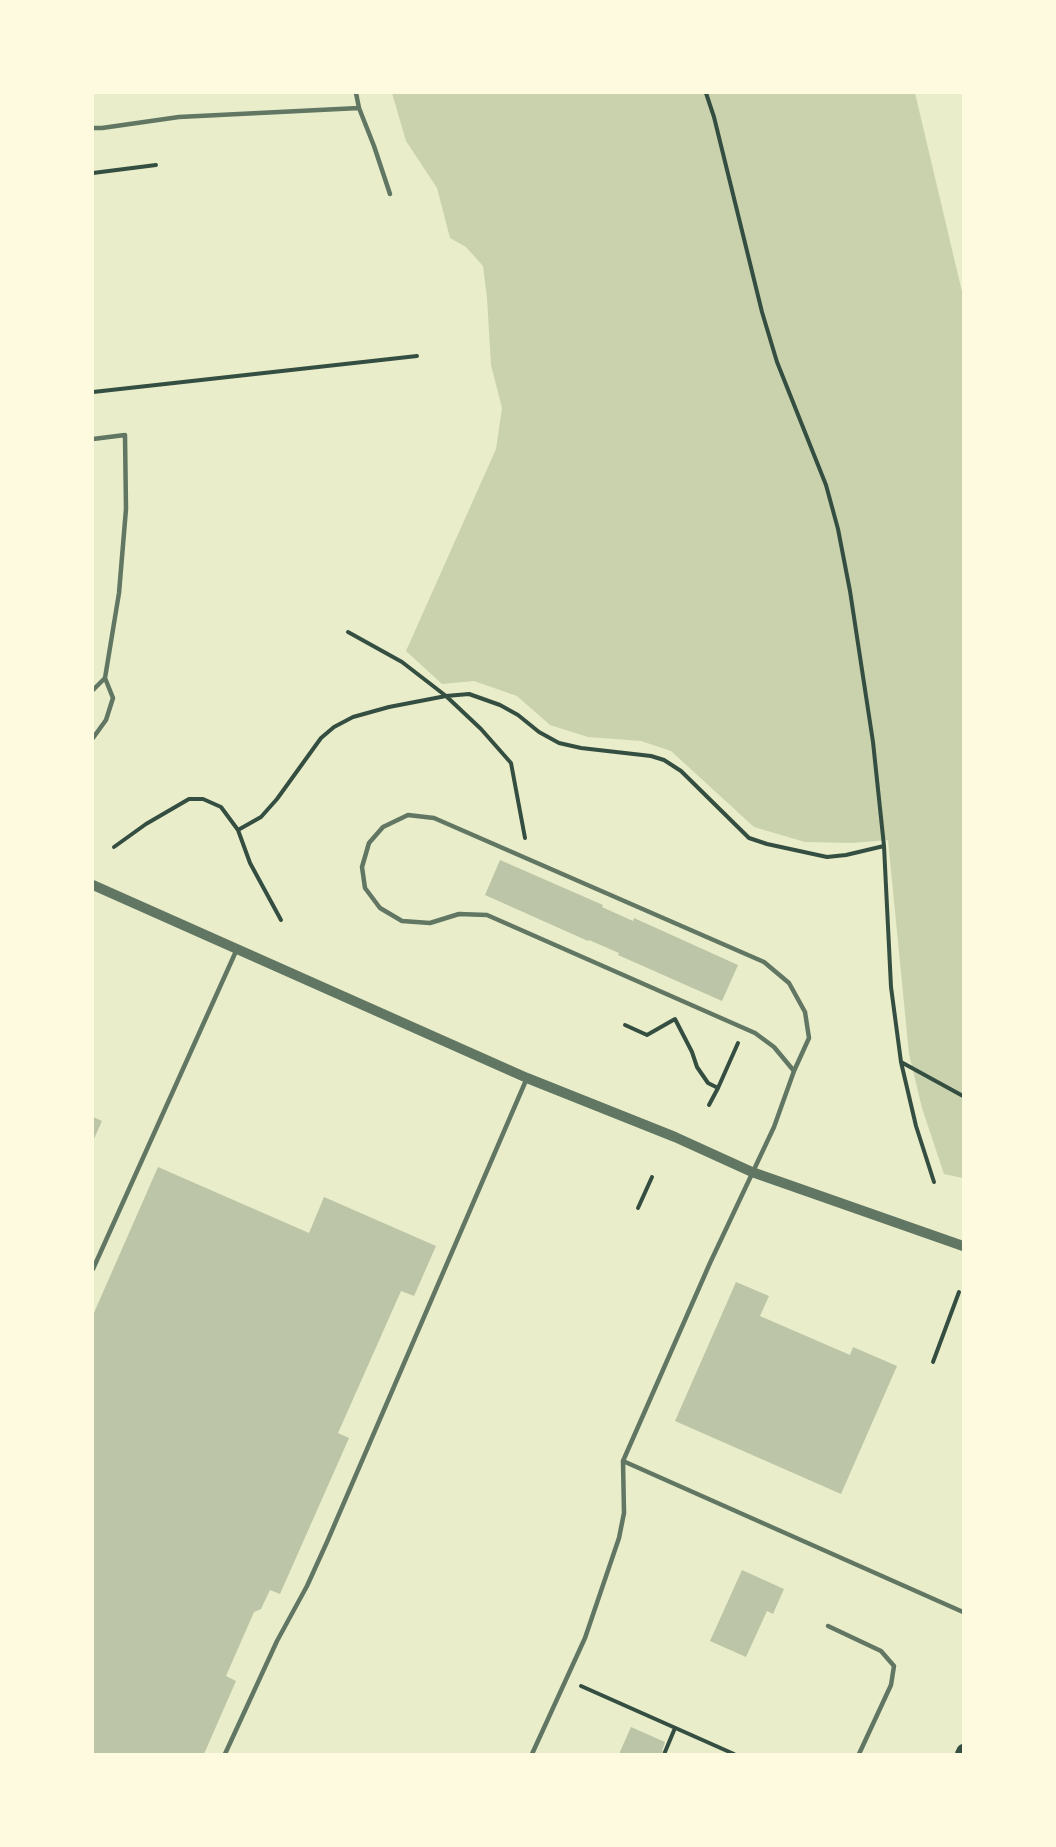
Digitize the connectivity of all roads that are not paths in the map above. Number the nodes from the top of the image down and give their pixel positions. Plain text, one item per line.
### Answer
1 (356, 93) edge
2 (359, 108) junction
3 (93, 128) edge
4 (390, 194) dead end
5 (93, 439) edge
6 (105, 678) junction
7 (93, 690) edge
8 (93, 737) edge
9 (93, 885) edge
10 (237, 949) junction
11 (794, 1071) junction
12 (526, 1078) junction
13 (752, 1172) junction
14 (963, 1246) edge
15 (93, 1269) edge
16 (623, 1461) junction
17 (963, 1612) edge
18 (828, 1626) dead end
19 (963, 1750) edge
20 (225, 1754) edge
21 (532, 1754) edge
22 (859, 1754) edge
23 (961, 1754) edge

1 - 2 lane
2 - 3 lane
2 - 4 lane
5 - 6 lane
6 - 7 lane
6 - 8 lane
9 - 10 street
10 - 12 street
10 - 15 lane
11 - 11 lane
11 - 13 lane
12 - 13 street
12 - 20 lane
13 - 14 street
13 - 16 lane
16 - 17 lane
16 - 21 lane
18 - 22 lane
19 - 23 main road

